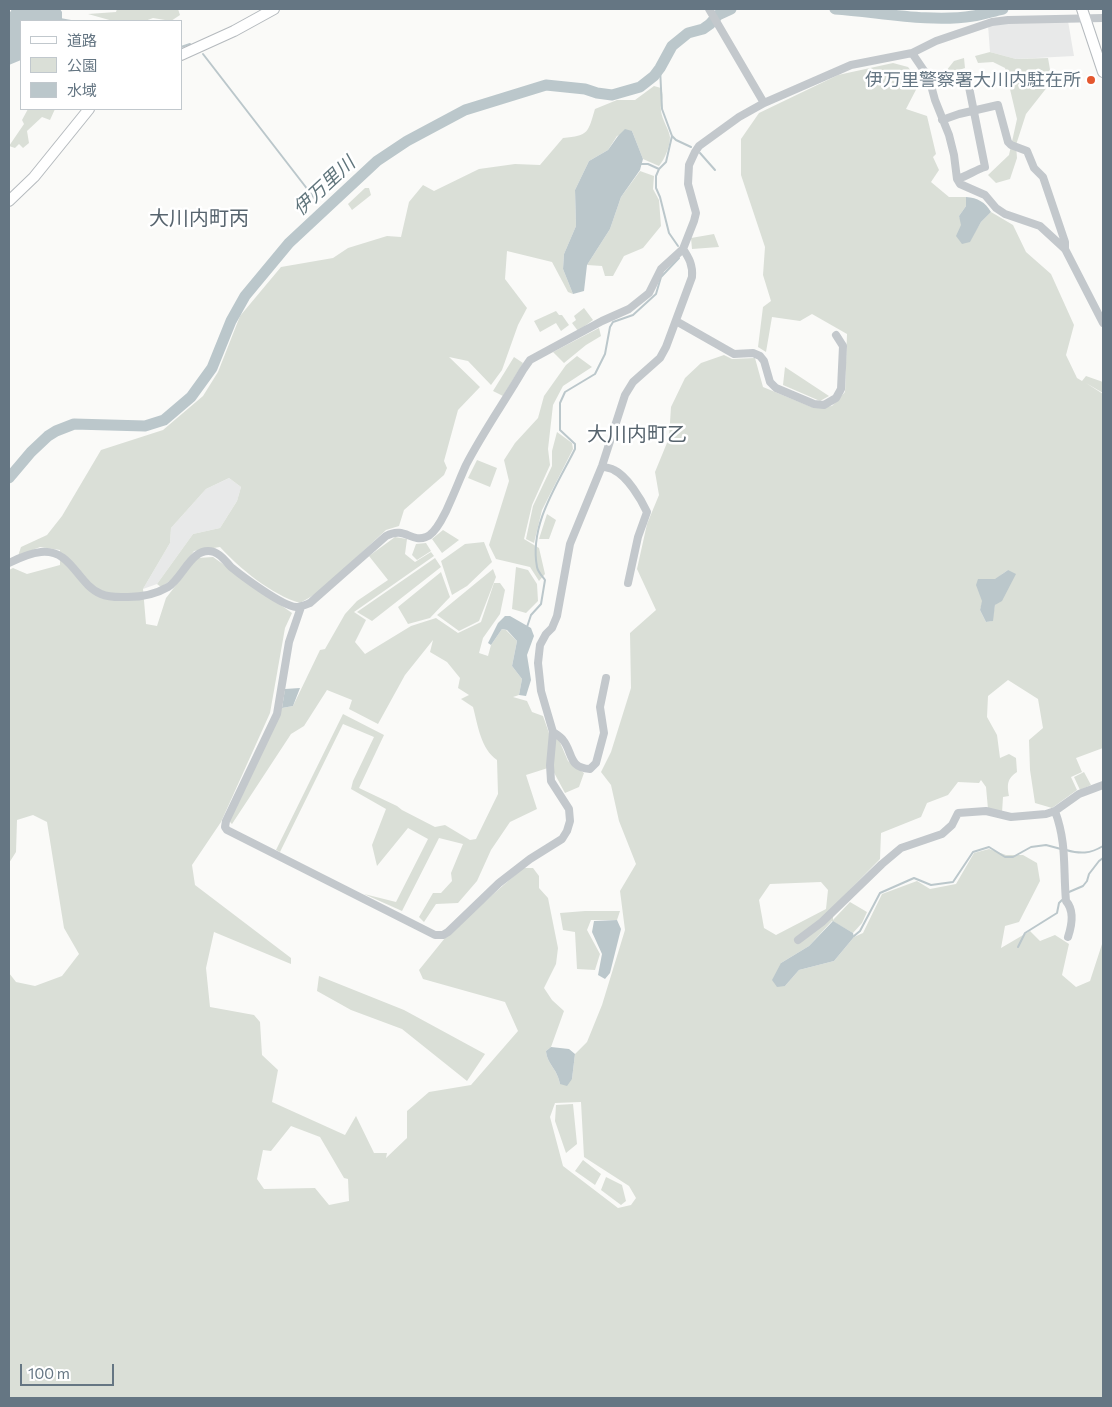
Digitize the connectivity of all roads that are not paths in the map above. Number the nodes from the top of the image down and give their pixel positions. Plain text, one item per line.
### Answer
1 (274, 9) edge
2 (709, 9) edge
3 (1084, 15) edge
4 (1103, 18) edge
5 (912, 53) junction
6 (182, 55) edge
7 (1103, 72) edge
8 (967, 77) dead end
9 (764, 103) junction
10 (88, 110) edge
11 (974, 111) junction
12 (942, 120) junction
13 (957, 179) junction
14 (9, 201) edge
15 (683, 248) junction
16 (1065, 249) junction
17 (676, 321) junction
18 (1103, 323) edge
19 (836, 335) dead end
20 (602, 466) junction
21 (9, 562) edge
22 (628, 583) dead end
23 (301, 607) junction
24 (606, 678) dead end
25 (553, 732) junction
26 (1103, 785) edge
27 (1055, 811) junction
28 (1068, 937) dead end
29 (798, 940) dead end

1 - 6 main road
2 - 9 street
3 - 4 street
3 - 5 street
3 - 7 main road
5 - 9 street
5 - 12 street
8 - 11 street
9 - 15 street
10 - 14 main road
11 - 12 street
11 - 13 street
11 - 16 street
12 - 13 street
13 - 16 street
15 - 17 street
15 - 23 street
16 - 18 street
17 - 19 street
17 - 20 street
20 - 22 street
20 - 25 street
21 - 23 street
23 - 25 street
24 - 25 street
26 - 27 street
27 - 28 street
27 - 29 street

